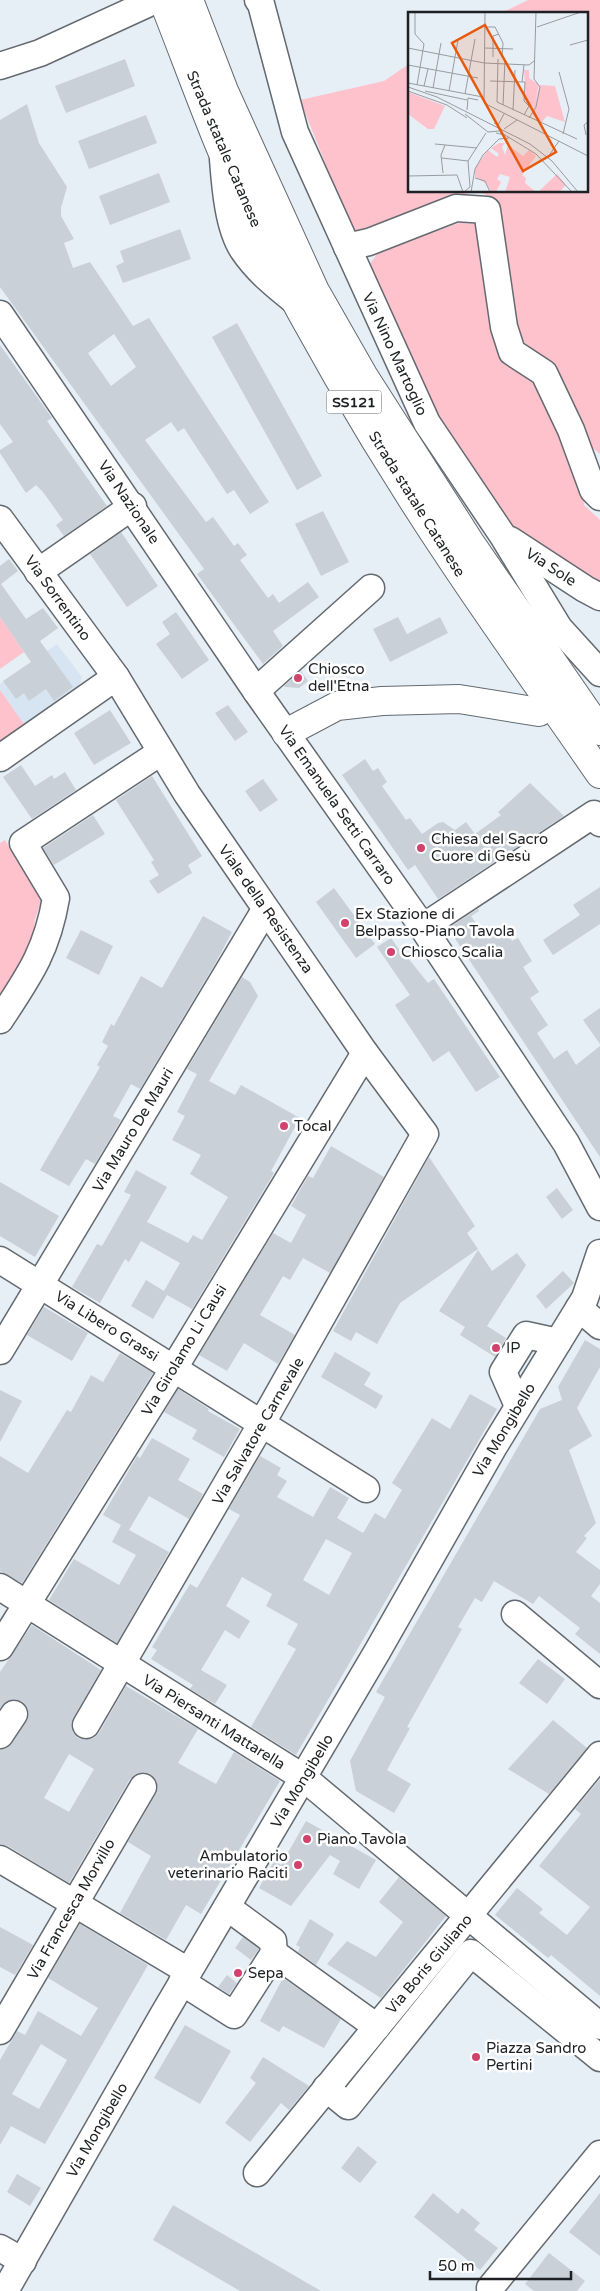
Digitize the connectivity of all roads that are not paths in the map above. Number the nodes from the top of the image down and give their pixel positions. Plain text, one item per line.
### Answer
1 (189, 0) edge
2 (258, 0) edge
3 (155, 2) edge
4 (0, 66) edge
5 (347, 247) junction
6 (3, 324) edge
7 (600, 497) edge
8 (133, 506) junction
9 (0, 519) edge
10 (503, 536) junction
11 (38, 572) junction
12 (371, 588) dead end
13 (600, 597) edge
14 (600, 673) edge
15 (116, 677) junction
16 (256, 691) junction
17 (539, 712) dead end
18 (600, 731) edge
19 (286, 733) junction
20 (161, 752) junction
21 (0, 758) edge
22 (600, 774) edge
23 (600, 823) edge
24 (265, 910) junction
25 (423, 927) junction
26 (0, 1020) edge
27 (365, 1053) junction
28 (425, 1134) joint
29 (566, 1143) junction
30 (600, 1179) edge
31 (600, 1207) edge
32 (600, 1253) edge
33 (0, 1260) edge
34 (40, 1284) junction
35 (588, 1298) edge
36 (600, 1326) edge
37 (0, 1351) edge
38 (174, 1368) junction
39 (262, 1423) junction
40 (366, 1488) dead end
41 (0, 1587) edge
42 (27, 1605) junction
43 (515, 1614) dead end
44 (0, 1646) edge
45 (123, 1665) junction
46 (600, 1685) edge
47 (14, 1714) dead end
48 (86, 1725) dead end
49 (0, 1735) edge
50 (600, 1755) edge
51 (304, 1778) junction
52 (143, 1787) dead end
53 (0, 1859) edge
54 (75, 1903) junction
55 (227, 1907) junction
56 (468, 1917) junction
57 (274, 1953) junction
58 (185, 1977) junction
59 (600, 2026) edge
60 (377, 2027) junction
61 (0, 2031) edge
62 (600, 2058) edge
63 (326, 2088) junction
64 (600, 2154) edge
65 (257, 2173) dead end
66 (0, 2248) edge
67 (23, 2261) junction
68 (490, 2288) dead end
69 (5, 2291) edge

1 - 18 main road, Strada statale Catanese / SS121
2 - 5 street, Via Nino Martoglio
3 - 4 street
3 - 22 main road, Strada statale Catanese / SS121
5 - 7 street
5 - 10 street, Via Nino Martoglio
6 - 8 street, Via Nazionale
8 - 11 street
8 - 16 street, Via Nazionale
9 - 11 street, Via Sorrentino
10 - 13 street, Via Sole
10 - 14 street, Via Nino Martoglio
11 - 15 street, Via Sorrentino
12 - 16 street
15 - 20 street, Viale della Resistenza
15 - 21 street
16 - 19 street, Via Emanuela Setti Carraro
17 - 19 main road
19 - 25 street, Via Emanuela Setti Carraro
20 - 24 street, Viale della Resistenza
20 - 26 street
23 - 25 street
24 - 27 street, Viale della Resistenza
24 - 34 street, Via Mauro De Mauri
25 - 29 street, Via Emanuela Setti Carraro
27 - 28 street, Viale della Resistenza
27 - 38 street, Via Girolamo Li Causi
28 - 39 street, Via Salvatore Carnevale
29 - 30 street
29 - 31 street
32 - 35 street, Via Mongibello
33 - 34 street, Via Libero Grassi
34 - 37 street, Via Mauro De Mauri
34 - 38 street, Via Libero Grassi
35 - 36 street
35 - 51 street, Via Mongibello
38 - 39 street, Via Libero Grassi
38 - 42 street, Via Girolamo Li Causi
39 - 40 street, Via Libero Grassi
39 - 45 street, Via Salvatore Carnevale
41 - 42 street, Via Piersanti Mattarella
42 - 44 street, Via Girolamo Li Causi
42 - 45 street, Via Piersanti Mattarella
43 - 46 street
45 - 48 street, Via Salvatore Carnevale
45 - 51 street, Via Piersanti Mattarella
47 - 49 street
50 - 56 street, Via Boris Giuliano
51 - 55 street, Via Mongibello
51 - 56 street, Via Piersanti Mattarella
52 - 54 street, Via Francesca Morvillo
53 - 54 street
54 - 58 street
54 - 61 street, Via Francesca Morvillo
55 - 57 street
55 - 58 street, Via Mongibello
56 - 59 street, Via Piersanti Mattarella
56 - 60 street, Via Boris Giuliano
57 - 58 street
57 - 60 street
58 - 67 street, Via Mongibello
60 - 63 street, Via Boris Giuliano
62 - 63 street
63 - 65 street, Via Boris Giuliano
64 - 68 street
66 - 67 street
67 - 69 street, Via Mongibello

